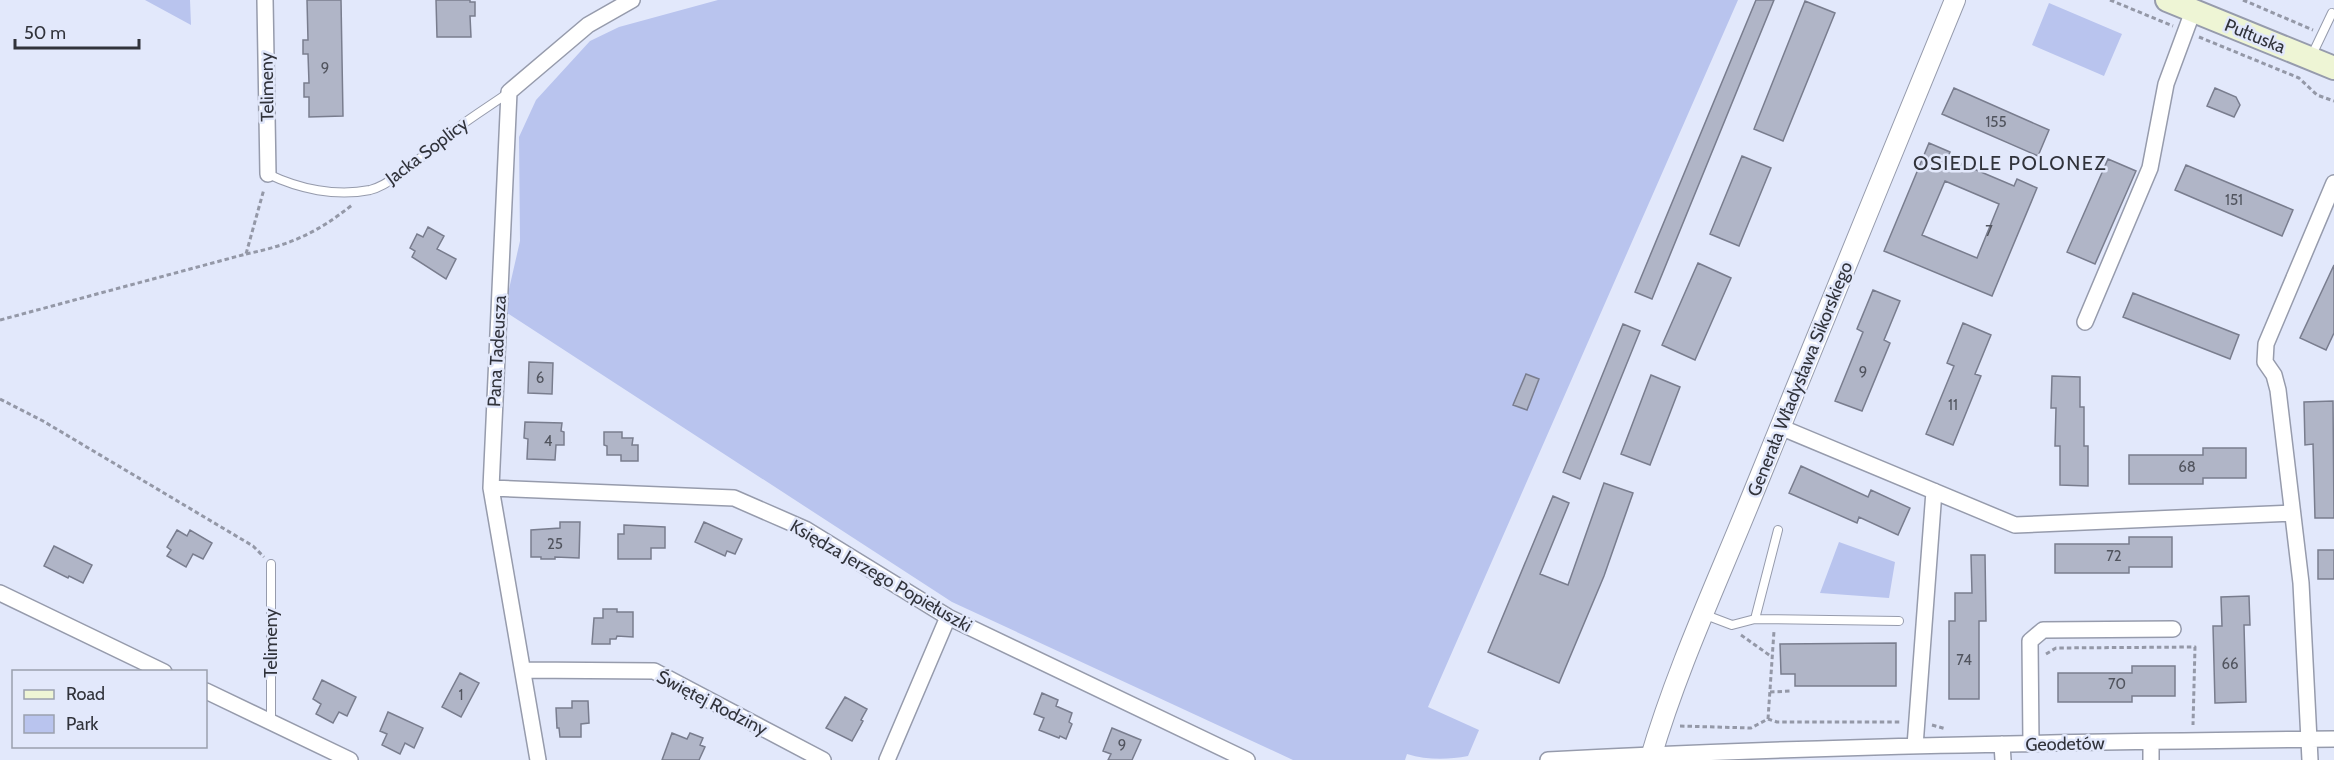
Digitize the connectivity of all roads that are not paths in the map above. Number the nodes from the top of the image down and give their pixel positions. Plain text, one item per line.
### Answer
1 (265, 0) edge
2 (632, 0) edge
3 (1954, 0) edge
4 (2167, 0) edge
5 (2333, 12) edge
6 (2189, 21) junction
7 (2311, 58) junction
8 (2334, 68) edge
9 (509, 92) junction
10 (268, 174) joint
11 (2334, 183) edge
12 (2085, 322) dead end
13 (1780, 427) junction
14 (491, 488) junction
15 (1934, 491) junction
16 (2292, 513) junction
17 (1778, 530) dead end
18 (271, 564) road end
19 (0, 593) edge
20 (1702, 613) junction
21 (948, 617) junction
22 (1755, 619) junction
23 (1899, 621) dead end
24 (2173, 629) dead end
25 (160, 670) edge
26 (523, 670) junction
27 (207, 691) edge
28 (271, 723) junction
29 (2311, 740) junction
30 (2334, 740) edge
31 (2151, 743) junction
32 (2031, 744) junction
33 (1915, 747) junction
34 (2002, 752) edge
35 (1853, 754) edge
36 (1651, 757) edge
37 (350, 760) edge
38 (538, 760) edge
39 (823, 760) edge
40 (887, 760) edge
41 (1247, 760) edge
42 (1548, 760) edge
43 (2151, 760) edge
44 (2310, 760) edge

1 - 10 street, Telimeny
2 - 9 street
3 - 13 street, Generała Władysława Sikorskiego
4 - 6 main road, Pułtuska
5 - 7 lane
6 - 7 main road, Pułtuska
6 - 12 street
7 - 8 main road, Pułtuska
9 - 10 lane, Jacka Soplicy
9 - 14 street, Pana Tadeusza
11 - 16 street
13 - 15 street
13 - 20 street, Generała Władysława Sikorskiego
14 - 21 street, Księdza Jerzego Popiełuszki
14 - 26 street, Pana Tadeusza
15 - 16 street
15 - 33 street
16 - 29 street
17 - 22 lane
18 - 28 lane, Telimeny
19 - 25 street
20 - 22 lane
20 - 36 street, Generała Władysława Sikorskiego
21 - 40 street
21 - 41 street, Księdza Jerzego Popiełuszki
22 - 23 lane
24 - 32 street
26 - 38 street, Pana Tadeusza
26 - 39 street, Świętej Rodziny
27 - 28 street
28 - 37 street
29 - 30 street, Geodetów
29 - 31 street, Geodetów
29 - 44 street
31 - 32 street, Geodetów
31 - 43 street
32 - 34 street, Geodetów
33 - 34 street, Geodetów
33 - 35 street, Geodetów
35 - 36 street, Geodetów
36 - 42 street, Geodetów

